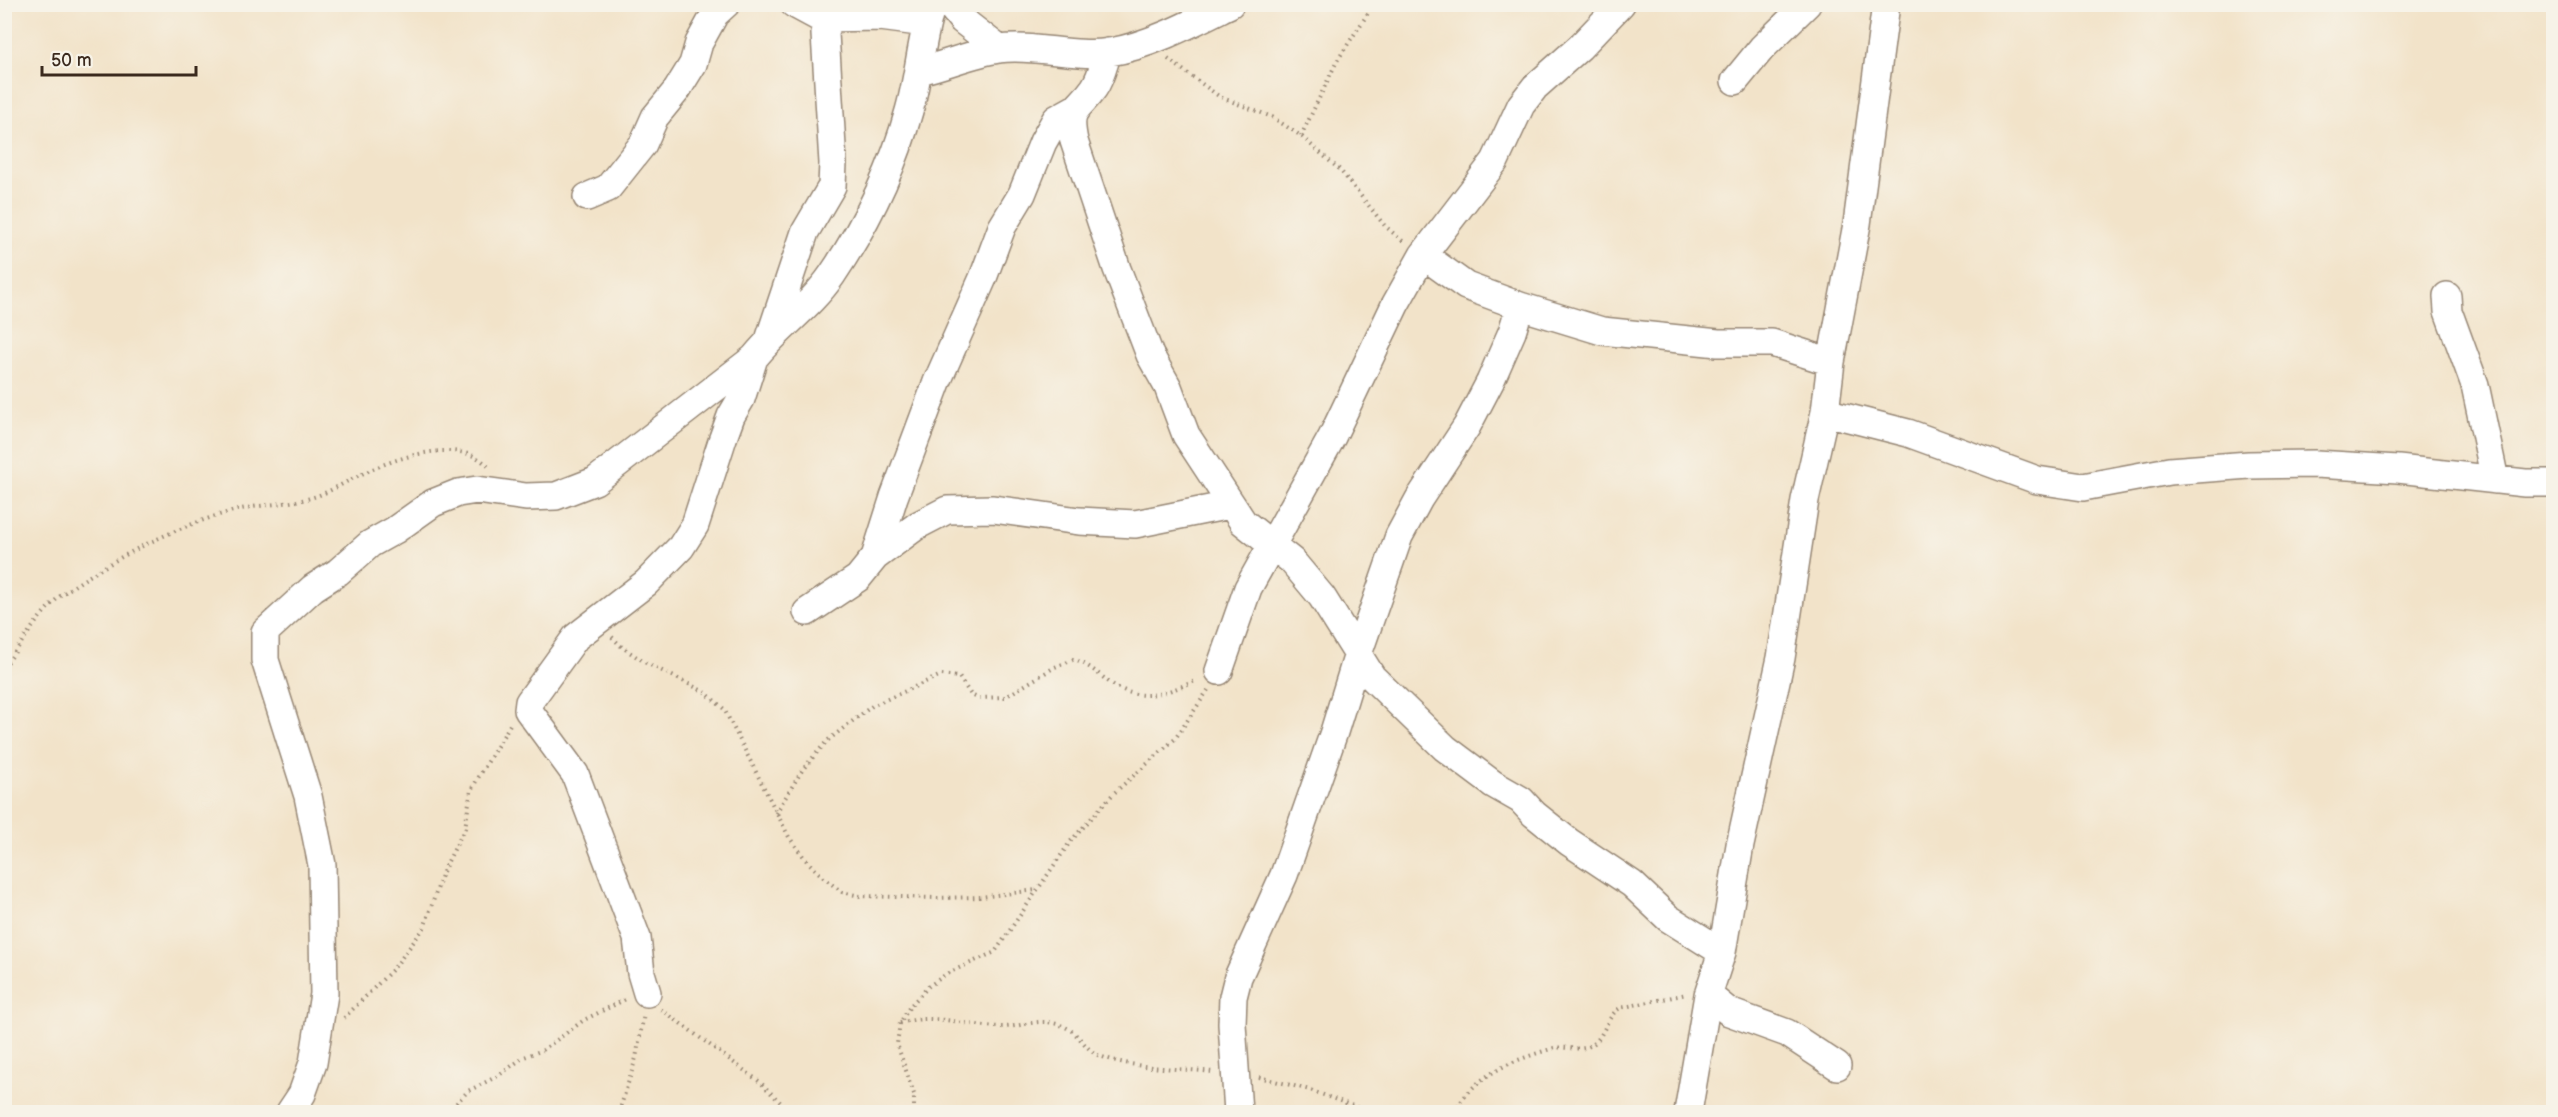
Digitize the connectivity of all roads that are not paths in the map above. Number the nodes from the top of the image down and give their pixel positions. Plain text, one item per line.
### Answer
1 (726, 4) edge
2 (794, 4) edge
3 (949, 4) edge
4 (1230, 4) edge
5 (1621, 4) edge
6 (1807, 4) edge
7 (1886, 4) edge
8 (830, 11) edge
9 (929, 14) edge
10 (999, 49) junction
11 (1108, 52) junction
12 (919, 71) junction
13 (1735, 81) dead end
14 (1074, 109) junction
15 (587, 197) dead end
16 (1423, 255) junction
17 (2447, 296) dead end
18 (1521, 306) junction
19 (762, 348) junction
20 (1831, 362) junction
21 (1825, 412) junction
22 (2494, 480) junction
23 (2553, 483) edge
24 (1230, 505) junction
25 (1272, 546) junction
26 (875, 557) junction
27 (807, 612) dead end
28 (1358, 654) junction
29 (1219, 671) road end
30 (1722, 952) junction
31 (647, 993) road end
32 (1708, 995) junction
33 (1838, 1066) dead end
34 (290, 1113) edge
35 (1238, 1113) edge
36 (1688, 1113) edge

1 - 15 street
2 - 8 street
3 - 10 street
4 - 11 street
5 - 16 street
6 - 13 street
7 - 20 street
8 - 9 street
8 - 19 street
9 - 12 street
10 - 11 street
10 - 12 street
11 - 14 street
12 - 19 street
14 - 24 street
14 - 26 street
16 - 18 street
16 - 25 street
17 - 22 street
18 - 20 street
18 - 28 street
19 - 31 street
19 - 34 street
20 - 21 street
21 - 22 street
21 - 30 street
22 - 23 street
24 - 25 street
24 - 26 street
25 - 28 street
25 - 29 street
26 - 27 street
28 - 30 street
28 - 35 street
30 - 32 street
32 - 33 street
32 - 36 street

